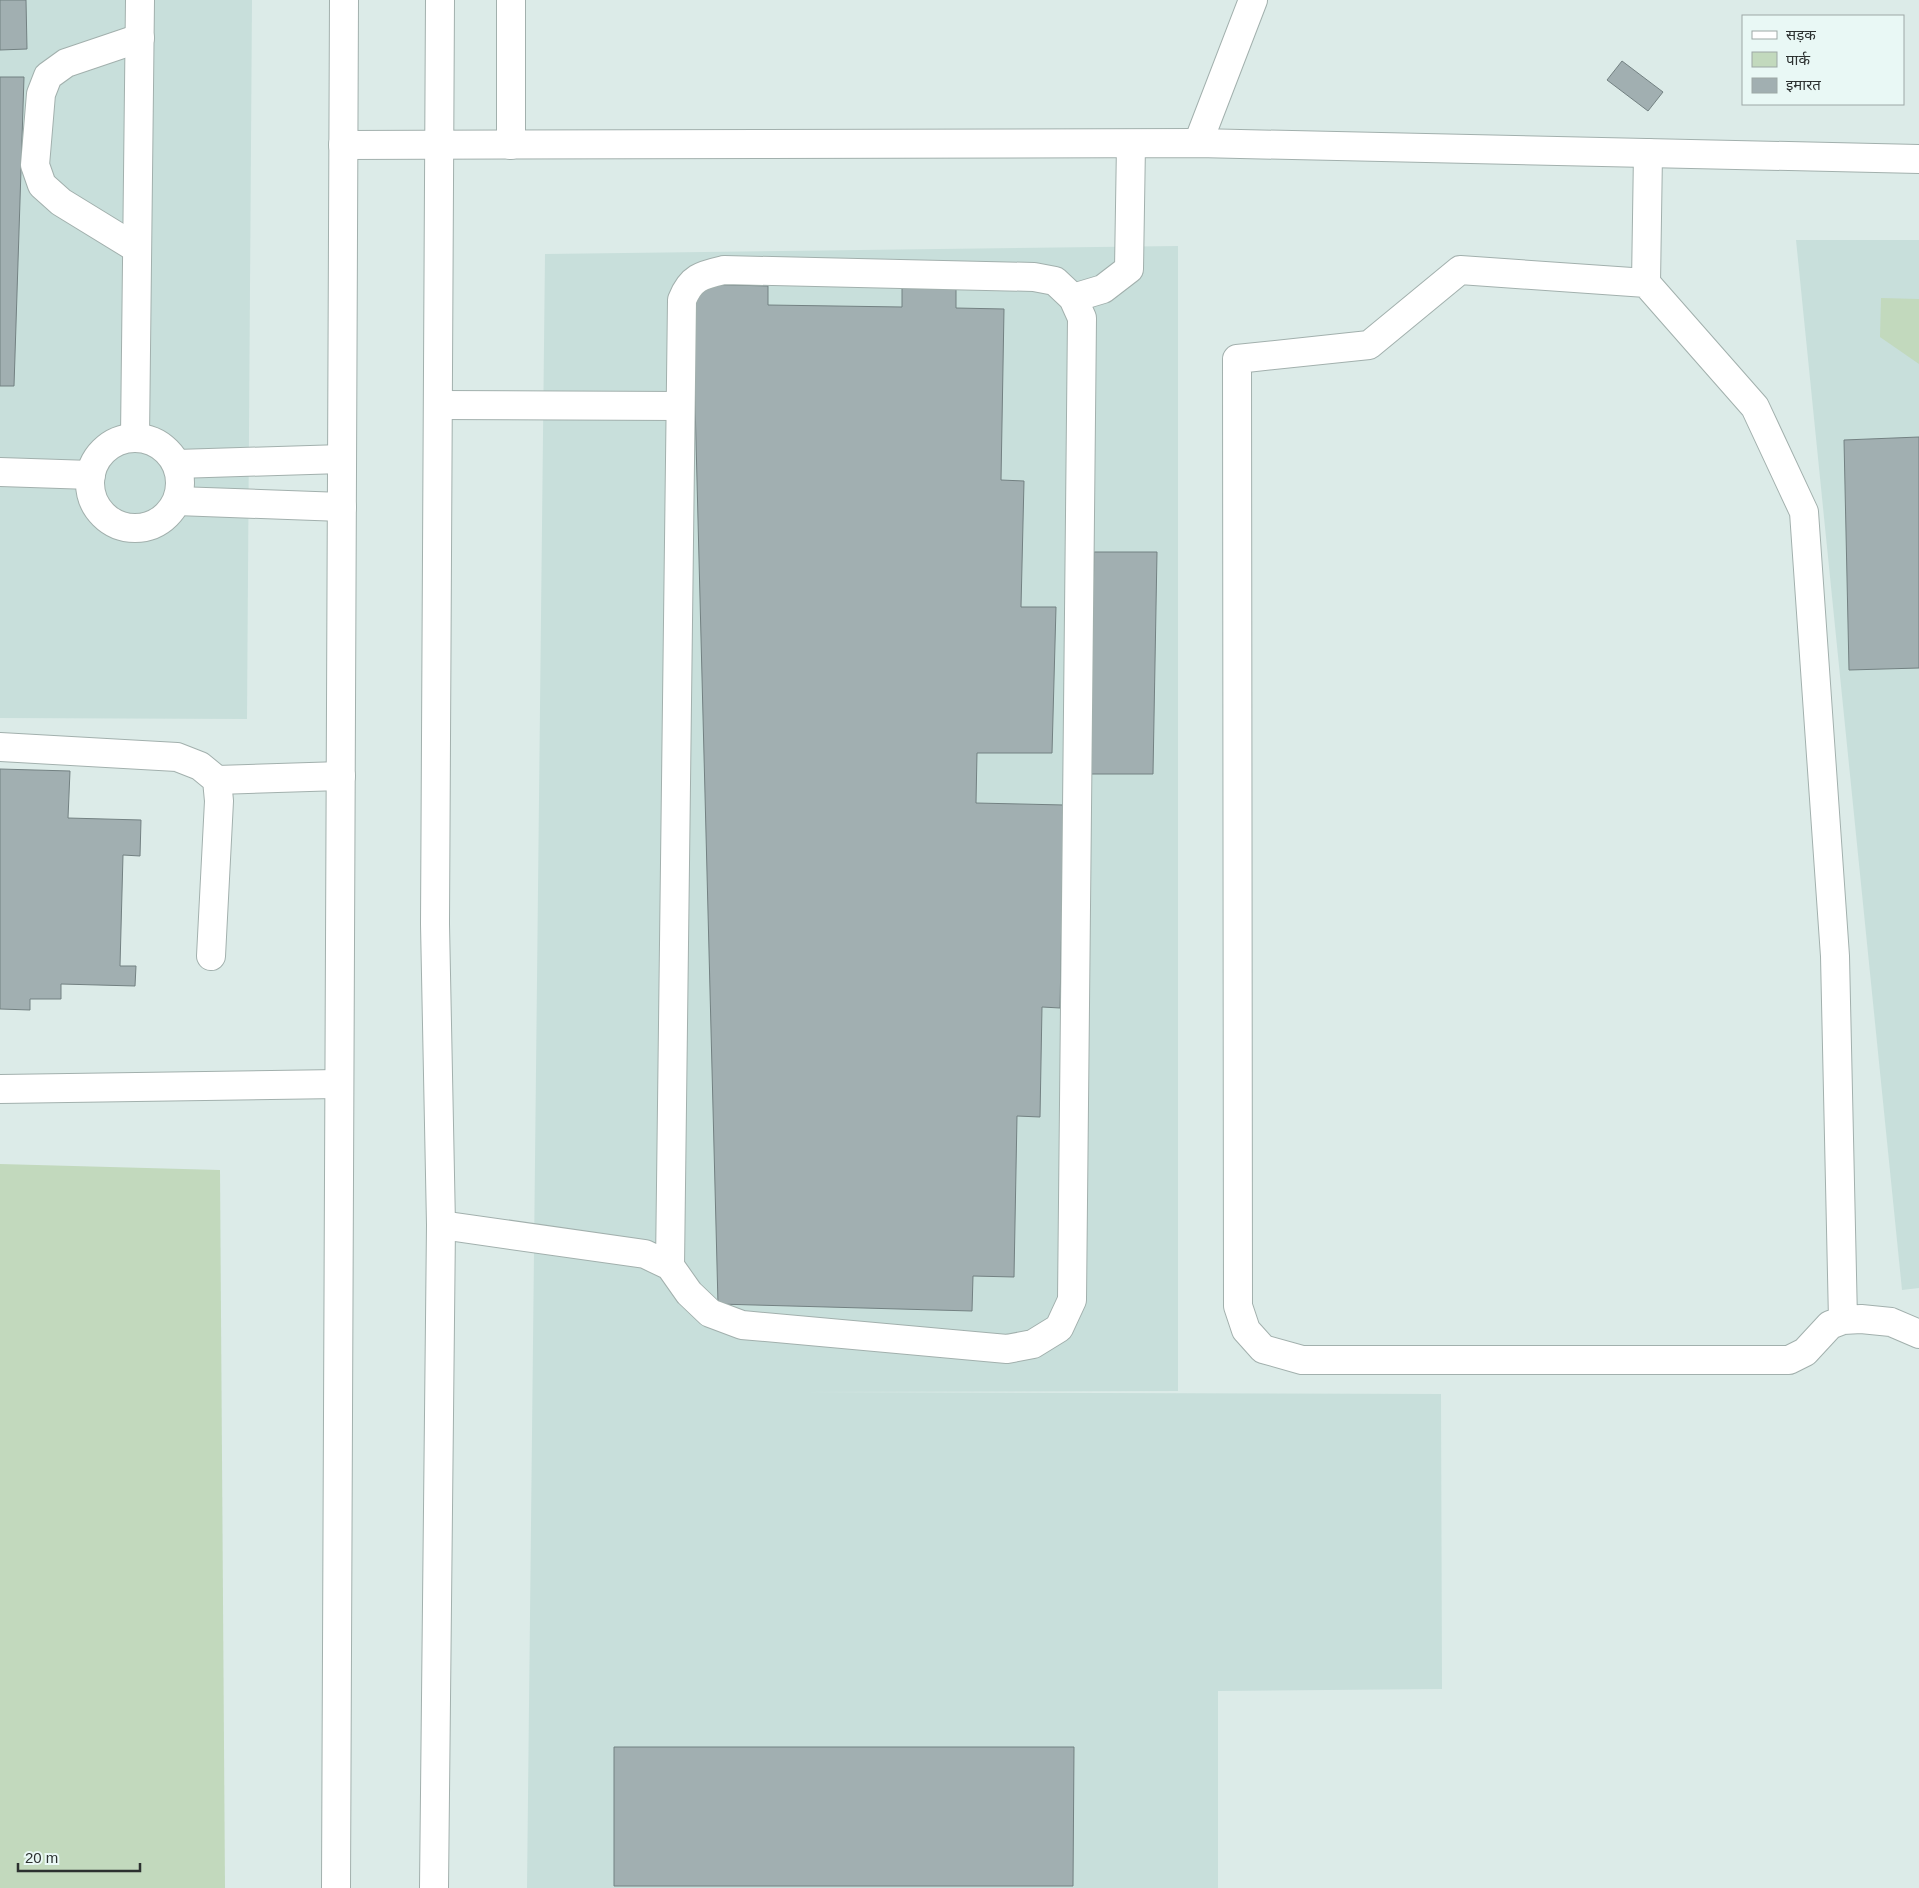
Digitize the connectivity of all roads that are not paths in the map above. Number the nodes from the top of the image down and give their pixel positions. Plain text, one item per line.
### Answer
1 (140, 0) edge
2 (344, 0) edge
3 (440, 0) edge
4 (511, 0) edge
5 (1253, 0) edge
6 (140, 38) junction
7 (1198, 143) junction
8 (512, 144) junction
9 (1131, 144) junction
10 (343, 145) junction
11 (439, 145) junction
12 (1648, 153) junction
13 (1919, 158) edge
14 (136, 248) junction
15 (1646, 283) junction
16 (1073, 298) junction
17 (438, 405) junction
18 (679, 406) junction
19 (134, 438) junction
20 (342, 459) junction
21 (177, 464) junction
22 (0, 472) edge
23 (91, 475) junction
24 (177, 501) junction
25 (342, 507) junction
26 (0, 747) edge
27 (341, 776) junction
28 (217, 780) junction
29 (212, 956) dead end
30 (339, 1084) junction
31 (0, 1089) edge
32 (441, 1225) junction
33 (670, 1266) junction
34 (1843, 1320) junction
35 (1919, 1334) edge
36 (336, 1888) edge
37 (434, 1888) edge

1 - 6 street
2 - 10 street
3 - 11 street
4 - 8 street
5 - 7 street
6 - 14 street
6 - 14 street
7 - 9 street
7 - 12 street
8 - 9 street
8 - 11 street
9 - 16 street
10 - 11 street
10 - 20 street
11 - 17 street
12 - 13 street
12 - 15 street
14 - 19 street
15 - 34 street
15 - 34 street
16 - 18 street
16 - 33 street
17 - 18 street
17 - 32 street
18 - 33 street
19 - 21 street
19 - 23 street
20 - 21 street
20 - 25 street
21 - 24 street
22 - 23 street
23 - 24 street
24 - 25 street
25 - 27 street
26 - 28 street
27 - 28 street
27 - 30 street
28 - 29 street
30 - 31 street
30 - 36 street
32 - 33 street
32 - 37 street
34 - 35 street

